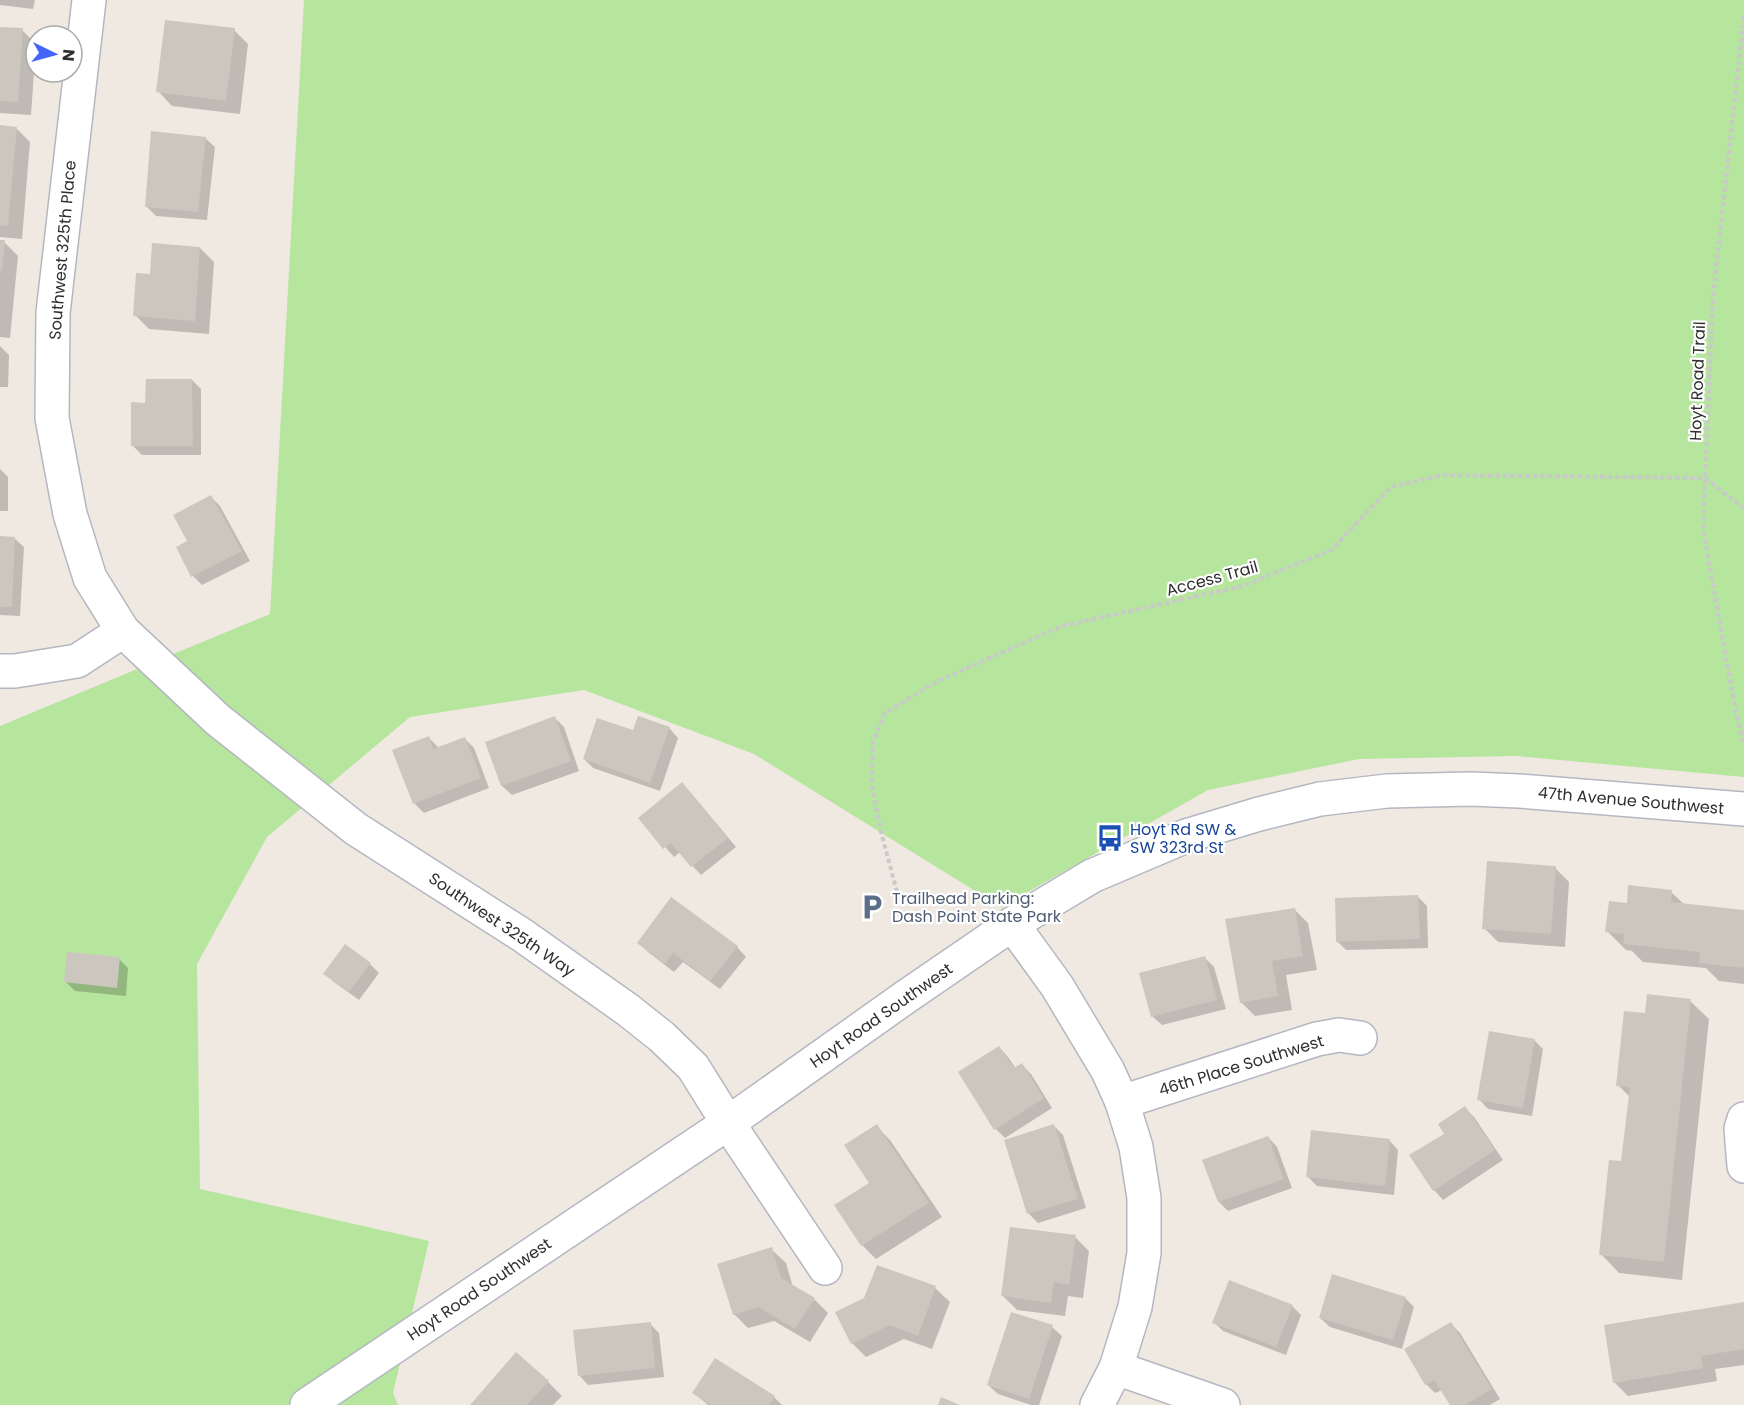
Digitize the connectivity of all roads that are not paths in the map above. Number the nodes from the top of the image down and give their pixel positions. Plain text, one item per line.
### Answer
1 (89, 0) edge
2 (123, 631) junction
3 (0, 671) edge
4 (1519, 791) joint
5 (1744, 809) edge
6 (1012, 924) junction
7 (1360, 1038) dead end
8 (1122, 1102) junction
9 (1744, 1119) edge
10 (728, 1123) junction
11 (1744, 1166) edge
12 (825, 1268) dead end
13 (1116, 1368) junction
14 (307, 1405) edge
15 (1097, 1405) edge
16 (1223, 1405) edge

1 - 2 street, Southwest 325th Place
2 - 3 street
2 - 10 street, Southwest 325th Way
4 - 5 street, 47th Avenue Southwest
4 - 6 street, Hoyt Road Southwest
6 - 8 street
6 - 10 street, Hoyt Road Southwest
7 - 8 street, 46th Place Southwest
8 - 13 street
9 - 11 street
10 - 12 street, Southwest 325th Way
10 - 14 street, Hoyt Road Southwest
13 - 15 street
13 - 16 street

